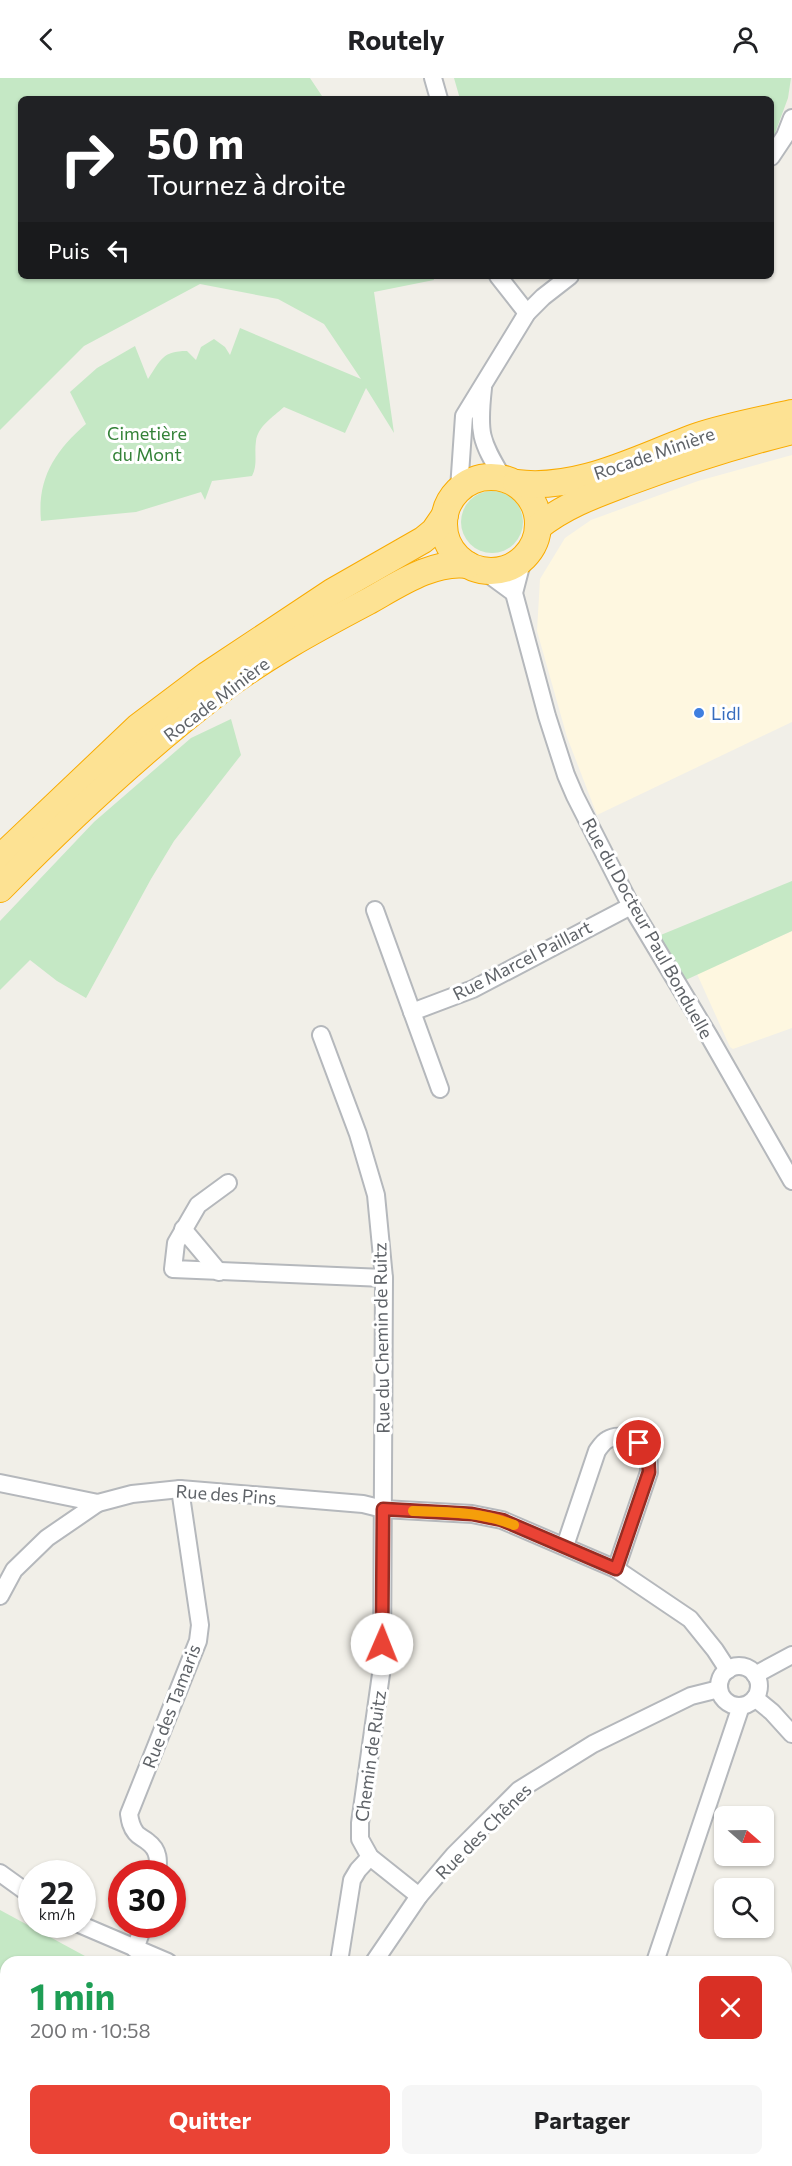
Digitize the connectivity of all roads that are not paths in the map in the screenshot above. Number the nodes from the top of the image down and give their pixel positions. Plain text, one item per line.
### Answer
1 (433, 78) edge
2 (437, 96) edge
3 (792, 118) edge
4 (774, 152) edge
5 (500, 279) edge
6 (566, 279) edge
7 (527, 313) junction
8 (483, 387) junction
9 (792, 412) edge
10 (792, 431) edge
11 (509, 481) junction
12 (459, 489) junction
13 (445, 515) junction
14 (538, 527) junction
15 (525, 557) junction
16 (476, 568) junction
17 (514, 592) junction
18 (0, 858) edge
19 (0, 890) edge
20 (631, 906) junction
21 (375, 910) dead end
22 (412, 1012) junction
23 (321, 1035) dead end
24 (440, 1089) dead end
25 (792, 1181) edge
26 (228, 1183) dead end
27 (183, 1229) junction
28 (219, 1272) junction
29 (384, 1278) junction
30 (0, 1483) edge
31 (180, 1489) junction
32 (98, 1503) junction
33 (383, 1509) junction
34 (565, 1546) junction
35 (616, 1569) junction
36 (0, 1596) edge
37 (792, 1655) edge
38 (728, 1670) junction
39 (755, 1675) junction
40 (719, 1689) junction
41 (748, 1702) junction
42 (792, 1734) edge
43 (370, 1857) junction
44 (158, 1860) edge
45 (0, 1874) edge
46 (18, 1886) edge
47 (419, 1896) junction
48 (96, 1932) edge
49 (139, 1938) edge
50 (135, 1949) junction
51 (153, 1956) edge
52 (340, 1956) edge
53 (378, 1956) edge
54 (657, 1956) edge

1 - 2 street
3 - 4 street
5 - 7 street
6 - 7 street
7 - 8 street
8 - 11 street
8 - 12 street
9 - 11 highway, Rocade Minière
10 - 14 highway, Rocade Minière
11 - 12 highway
11 - 14 highway
12 - 13 highway
13 - 16 highway
13 - 18 highway, Rocade Minière
14 - 15 highway
15 - 16 highway
15 - 17 street
16 - 17 street
16 - 19 highway, Rocade Minière
17 - 20 street, Rue du Docteur Paul Bonduelle
20 - 22 street, Rue Marcel Paillart
20 - 25 street, Rue du Docteur Paul Bonduelle
21 - 22 street
22 - 24 street
23 - 29 street, Rue du Chemin de Ruitz
26 - 27 street
27 - 28 street
27 - 28 street
28 - 29 street
29 - 33 street, Rue du Chemin de Ruitz
30 - 32 street, Rue des Pins
31 - 32 street, Rue des Pins
31 - 33 street, Rue des Pins
31 - 44 street, Rue des Tamaris
32 - 36 street
33 - 34 street, Rue des Pins
33 - 43 street, Chemin de Ruitz
34 - 35 street, Rue des Pins
34 - 35 street
35 - 38 street, Rue des Pins
37 - 39 street
38 - 39 street
38 - 40 street
39 - 41 street
40 - 41 street
40 - 47 street, Rue des Chênes
41 - 42 street
41 - 54 street
43 - 47 street
43 - 52 street
45 - 46 street
47 - 53 street, Rue des Chênes
48 - 50 street
49 - 50 street
50 - 51 street

